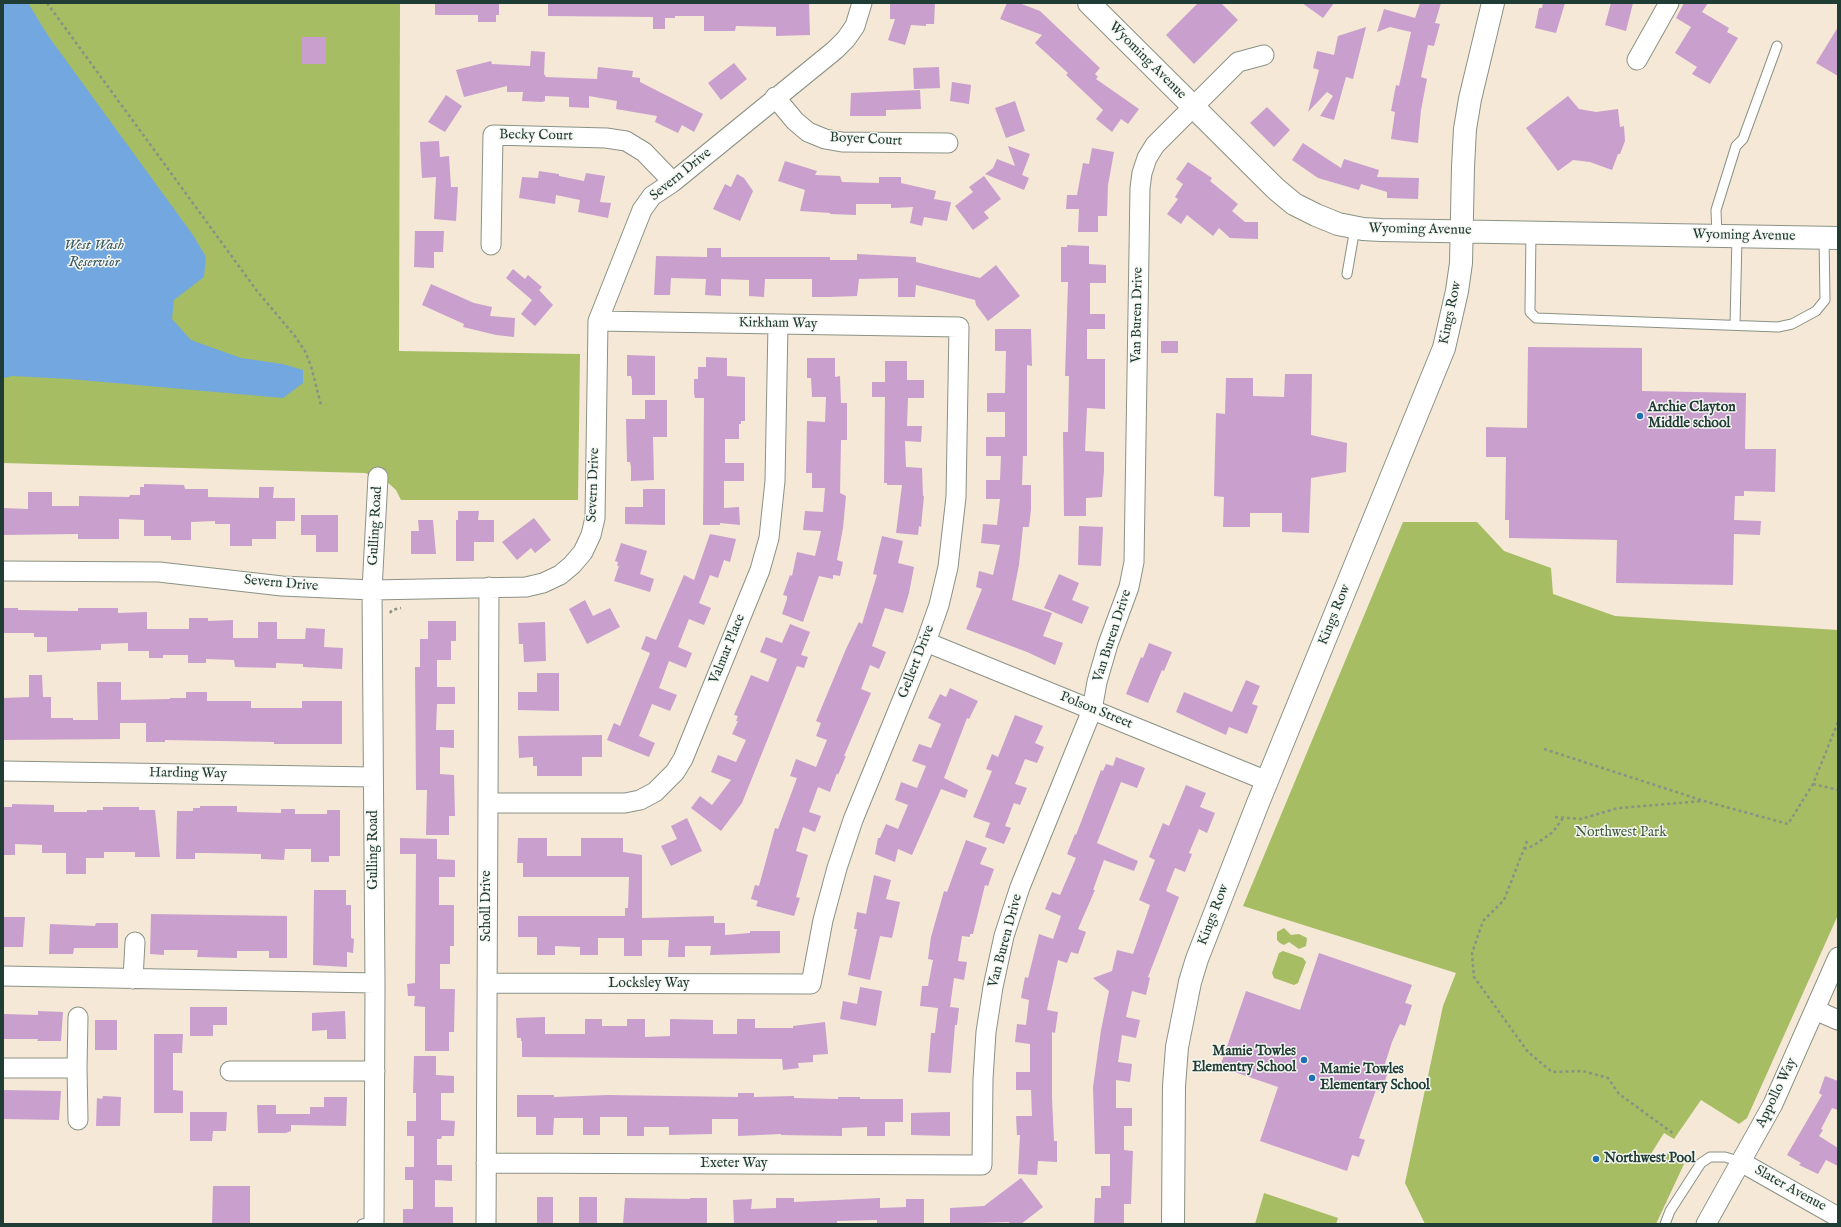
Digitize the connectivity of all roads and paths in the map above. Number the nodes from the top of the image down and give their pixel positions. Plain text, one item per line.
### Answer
1 (47, 3) edge
2 (862, 3) edge
3 (1089, 3) edge
4 (1493, 3) edge
5 (1669, 3) edge
6 (1777, 46) dead end
7 (1264, 55) dead end
8 (1637, 60) dead end
9 (775, 97) junction
10 (1193, 107) junction
11 (948, 144) dead end
12 (673, 182) junction
13 (1355, 228) junction
14 (1461, 231) junction
15 (1531, 233) junction
16 (1727, 236) junction
17 (1831, 238) edge
18 (491, 245) dead end
19 (1347, 274) dead end
20 (598, 321) junction
21 (778, 324) junction
22 (1735, 326) junction
23 (959, 327) joint
24 (321, 406) dead end
25 (378, 477) dead end
26 (3, 571) edge
27 (489, 587) junction
28 (372, 590) junction
29 (926, 642) junction
30 (1092, 710) junction
31 (1838, 722) edge
32 (1544, 749) dead end
33 (3, 771) edge
34 (373, 777) junction
35 (1267, 781) junction
36 (1813, 784) junction
37 (1838, 790) edge
38 (1704, 801) junction
39 (488, 803) junction
40 (1555, 817) dead end
41 (1564, 818) junction
42 (1527, 841) dead end
43 (1524, 849) junction
44 (135, 942) dead end
45 (1838, 957) edge
46 (3, 976) edge
47 (133, 979) junction
48 (375, 983) junction
49 (487, 983) junction
50 (811, 984) joint
51 (1815, 1010) junction
52 (78, 1017) dead end
53 (1838, 1020) edge
54 (3, 1068) edge
55 (77, 1068) junction
56 (230, 1071) dead end
57 (375, 1071) junction
58 (78, 1120) dead end
59 (1674, 1134) dead end
60 (1741, 1162) junction
61 (486, 1163) junction
62 (982, 1165) joint
63 (1838, 1217) edge
64 (370, 1223) edge
65 (486, 1224) edge
66 (1172, 1224) edge
67 (1665, 1224) edge
68 (1706, 1224) edge

1 - 24 path
2 - 9 street, Severn Drive
3 - 10 main road, Wyoming Avenue
4 - 14 main road, Kings Row
5 - 8 street
6 - 16 lane
7 - 10 street, Van Buren Drive
9 - 11 street, Boyer Court
9 - 12 street, Severn Drive
10 - 13 main road, Wyoming Avenue
10 - 30 street, Van Buren Drive
12 - 18 street, Becky Court
12 - 20 street, Severn Drive
13 - 14 main road, Wyoming Avenue
13 - 19 lane
14 - 15 main road, Wyoming Avenue
14 - 35 main road, Kings Row
15 - 16 main road, Wyoming Avenue
15 - 22 lane
16 - 17 main road, Wyoming Avenue
16 - 22 lane
17 - 22 lane
20 - 21 street, Kirkham Way
20 - 27 street, Severn Drive
21 - 23 street, Kirkham Way
21 - 39 street, Valmar Place
23 - 29 street, Gellert Drive
25 - 28 street, Gulling Road
26 - 28 street, Severn Drive
27 - 28 street, Severn Drive
27 - 39 street, Scholl Drive
28 - 34 street, Gulling Road
29 - 30 street, Polson Street
29 - 50 street, Gellert Drive
30 - 35 street, Polson Street
30 - 62 street, Van Buren Drive
31 - 36 path
32 - 38 path
33 - 34 street, Harding Way
34 - 48 street, Gulling Road
35 - 66 main road, Kings Row
36 - 37 path
36 - 38 path
38 - 41 path
39 - 49 street, Scholl Drive
40 - 41 path
41 - 43 path
42 - 43 path
43 - 59 path
44 - 47 street
45 - 51 street, Appollo Way
46 - 47 street
47 - 48 street
48 - 57 street, Gulling Road
49 - 50 street, Locksley Way
49 - 61 street, Scholl Drive
51 - 53 street
51 - 60 street, Appollo Way
52 - 55 street
54 - 55 street
55 - 58 street
56 - 57 street
57 - 64 street, Gulling Road
60 - 63 street, Slater Avenue
60 - 67 lane
60 - 68 street, Appollo Way
61 - 62 street, Exeter Way
61 - 65 street, Scholl Drive

